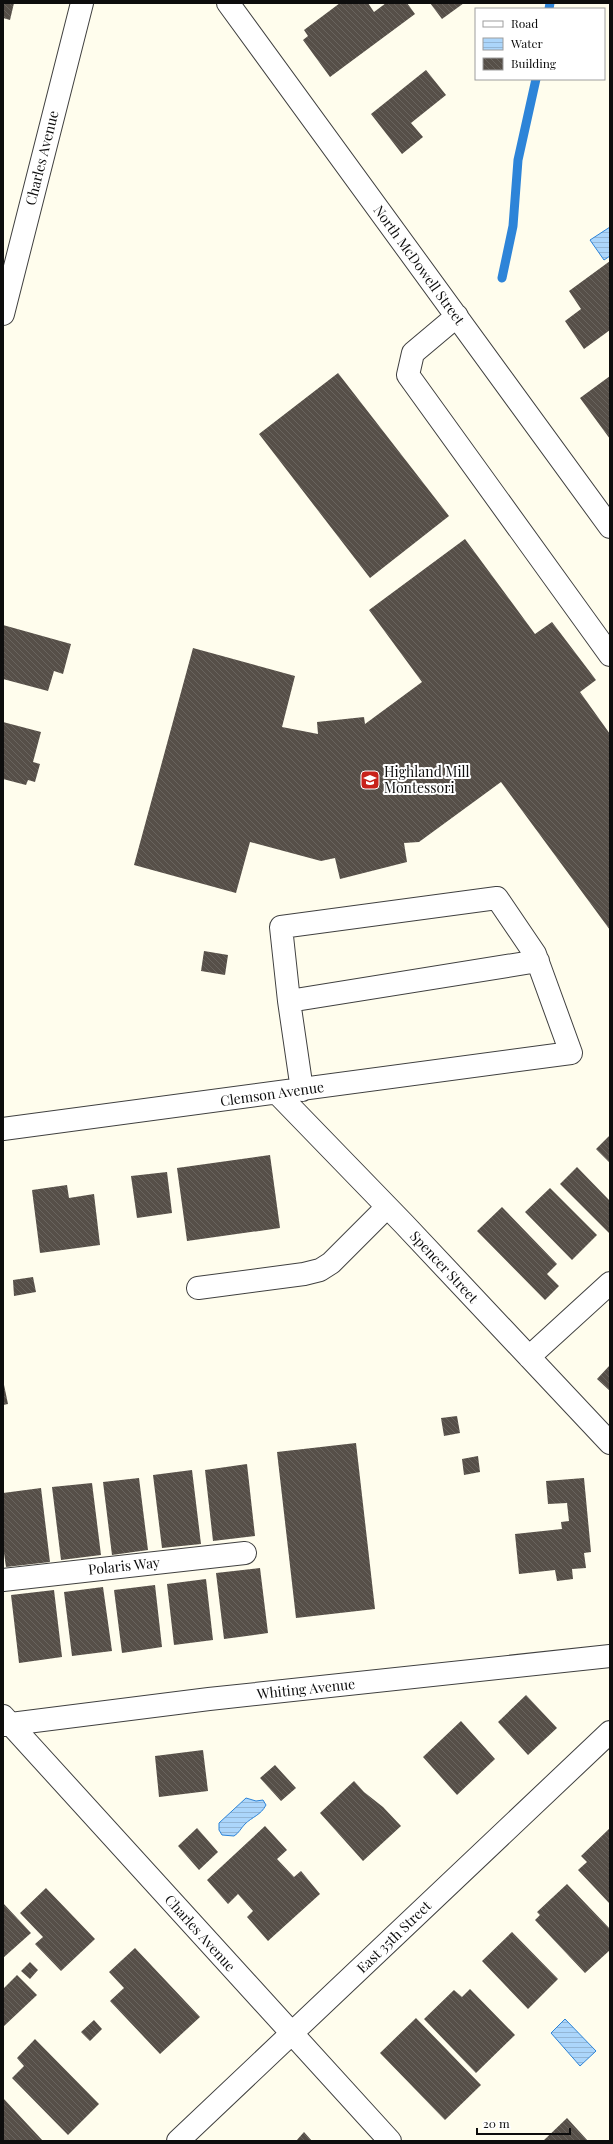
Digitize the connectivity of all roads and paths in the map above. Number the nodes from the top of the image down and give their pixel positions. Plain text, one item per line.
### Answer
1 (82, 3) edge
2 (228, 3) edge
3 (3, 314) edge
4 (457, 316) junction
5 (610, 527) edge
6 (610, 655) edge
7 (538, 961) junction
8 (289, 1000) junction
9 (302, 1090) junction
10 (277, 1093) junction
11 (3, 1129) edge
12 (387, 1207) junction
13 (610, 1284) edge
14 (198, 1288) dead end
15 (529, 1357) junction
16 (610, 1443) edge
17 (245, 1553) dead end
18 (3, 1580) edge
19 (610, 1656) edge
20 (6, 1722) edge
21 (610, 1732) edge
22 (292, 2034) junction
23 (178, 2141) edge
24 (390, 2141) edge

1 - 3 street, Charles Avenue
2 - 4 street, North McDowell Street
4 - 5 street, North McDowell Street
4 - 6 street
7 - 8 street
7 - 8 street
7 - 9 street, Clemson Avenue
8 - 9 street
9 - 10 street, Clemson Avenue
10 - 11 street, Clemson Avenue
10 - 12 street, Spencer Street
12 - 14 street
12 - 15 street, Spencer Street
13 - 15 street
15 - 16 street, Spencer Street
17 - 18 street, Polaris Way
19 - 20 street, Whiting Avenue
20 - 22 street, Charles Avenue
21 - 22 street, East 35th Street
22 - 23 street, East 35th Street
22 - 24 street, Charles Avenue

